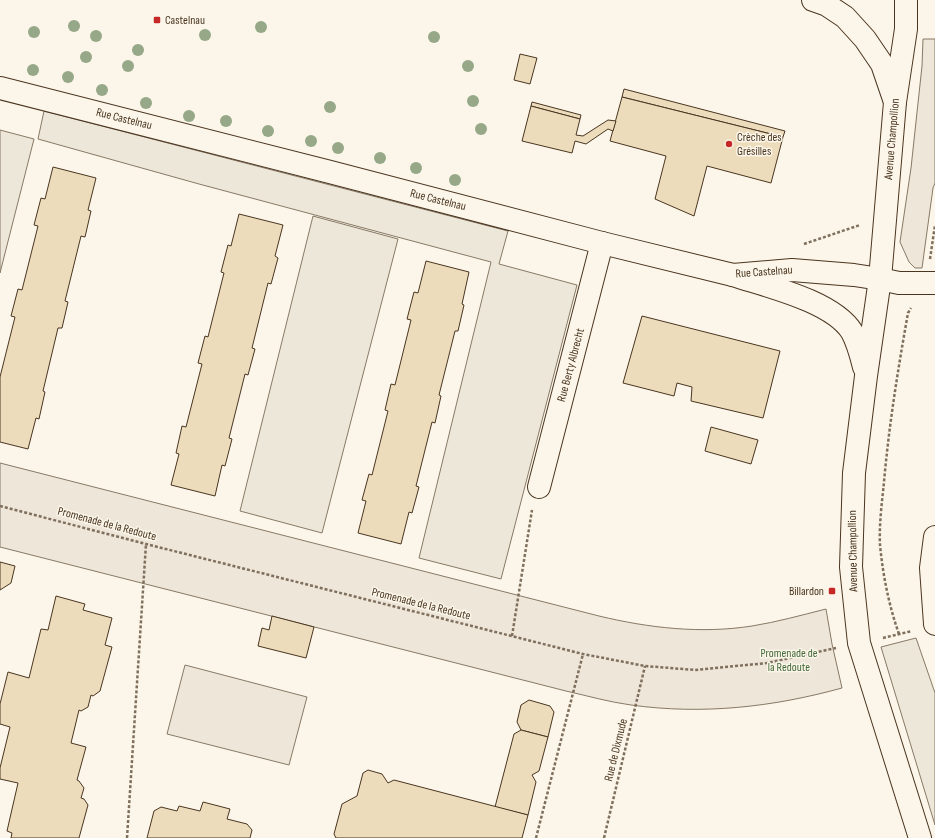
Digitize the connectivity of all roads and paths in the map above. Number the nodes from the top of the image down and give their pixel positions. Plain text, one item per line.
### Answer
1 (812, 0) edge
2 (906, 0) edge
3 (0, 88) edge
4 (895, 102) junction
5 (866, 223) dead end
6 (602, 243) junction
7 (804, 245) dead end
8 (733, 276) junction
9 (880, 279) junction
10 (935, 283) edge
11 (908, 313) dead end
12 (866, 376) junction
13 (539, 487) joint
14 (0, 506) edge
15 (935, 537) edge
16 (146, 544) junction
17 (926, 627) edge
18 (899, 634) junction
19 (512, 636) junction
20 (879, 639) dead end
21 (843, 647) dead end
22 (583, 654) junction
23 (646, 666) junction
24 (127, 838) edge
25 (536, 838) edge
26 (604, 838) edge
27 (920, 838) edge

1 - 4 main road
2 - 4 main road, Avenue Champollion
3 - 6 main road, Rue Castelnau
4 - 9 main road, Avenue Champollion
5 - 7 path
6 - 8 main road, Rue Castelnau
6 - 13 main road, Rue Berty Albrecht
8 - 9 main road, Rue Castelnau
8 - 12 main road
9 - 10 main road
9 - 12 main road, Avenue Champollion
11 - 18 path
12 - 27 main road, Avenue Champollion
13 - 19 path
14 - 16 path, Promenade de la Redoute
15 - 17 main road
16 - 19 path, Promenade de la Redoute
16 - 24 path
17 - 18 path
18 - 20 path
19 - 22 path, Promenade de la Redoute
21 - 23 path, Promenade de la Redoute
22 - 23 path, Promenade de la Redoute
22 - 25 path
23 - 26 path, Rue de Dixmude

